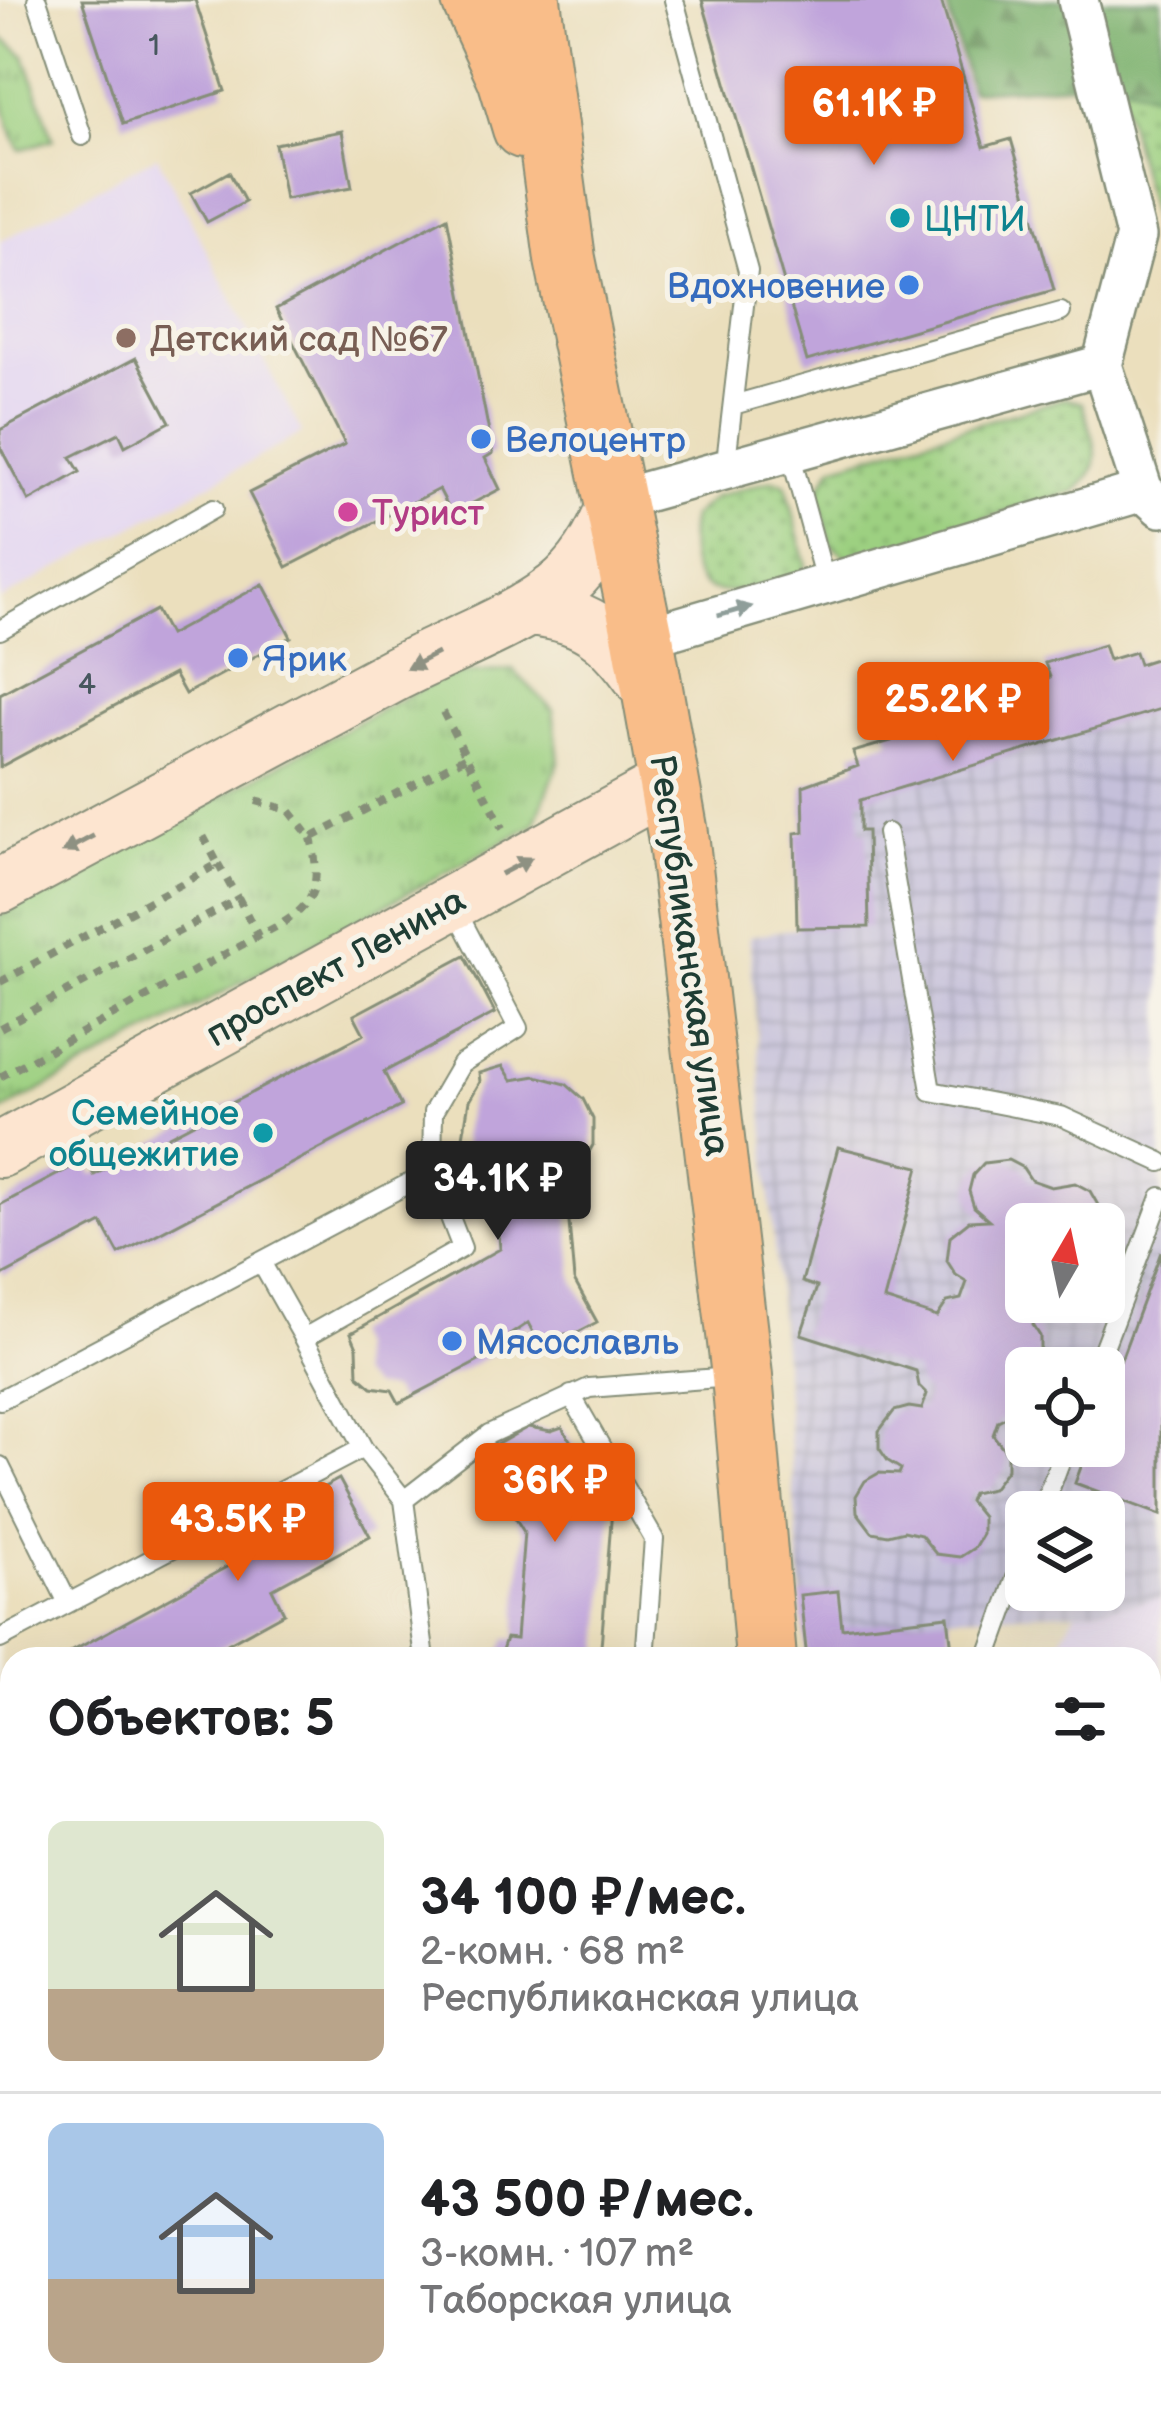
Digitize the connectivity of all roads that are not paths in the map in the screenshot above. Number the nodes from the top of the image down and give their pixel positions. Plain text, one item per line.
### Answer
1 (37, 0) edge
2 (472, 0) edge
3 (530, 0) edge
4 (674, 0) edge
5 (1078, 0) edge
6 (82, 136) dead end
7 (565, 259) junction
8 (1061, 312) dead end
9 (1102, 365) junction
10 (733, 405) junction
11 (790, 452) junction
12 (725, 470) junction
13 (616, 500) junction
14 (1152, 500) edge
15 (213, 509) dead end
16 (826, 584) junction
17 (527, 609) junction
18 (0, 630) edge
19 (644, 638) junction
20 (654, 696) junction
21 (670, 783) junction
22 (887, 833) dead end
23 (0, 886) edge
24 (452, 902) junction
25 (0, 1150) edge
26 (1161, 1162) edge
27 (432, 1171) junction
28 (1161, 1197) edge
29 (261, 1262) junction
30 (304, 1338) junction
31 (1104, 1347) edge
32 (742, 1376) junction
33 (572, 1395) junction
34 (0, 1400) edge
35 (363, 1448) junction
36 (0, 1466) edge
37 (404, 1500) junction
38 (68, 1604) junction
39 (1005, 1609) edge
40 (0, 1639) edge
41 (423, 1647) edge
42 (646, 1647) edge
43 (765, 1647) edge
44 (991, 1647) edge

1 - 6 lane
2 - 7 main road, Республиканская улица
3 - 7 main road, Республиканская улица
4 - 10 lane
5 - 9 street
7 - 13 main road, Республиканская улица
8 - 10 lane
9 - 11 street
9 - 14 street
10 - 12 lane
11 - 12 street
11 - 16 lane
12 - 13 street
13 - 17 main road
13 - 19 main road, Республиканская улица
14 - 16 street
15 - 18 lane
19 -> 16 street
17 - 20 main road
17 -> 23 main road
19 - 20 main road, Республиканская улица
20 - 21 main road, Республиканская улица
24 -> 21 main road, проспект Ленина
21 - 32 main road, Республиканская улица
22 - 26 lane
24 - 25 main road, проспект Ленина
24 - 27 lane
27 - 29 lane
27 - 30 lane
28 - 31 lane
29 - 30 lane
29 - 34 lane
30 - 35 lane
32 - 33 lane
32 - 43 main road, Республиканская улица
33 - 37 lane
33 - 42 lane
35 - 37 lane
35 - 38 lane
36 - 38 lane
37 - 41 lane
38 - 40 lane
39 - 44 lane

